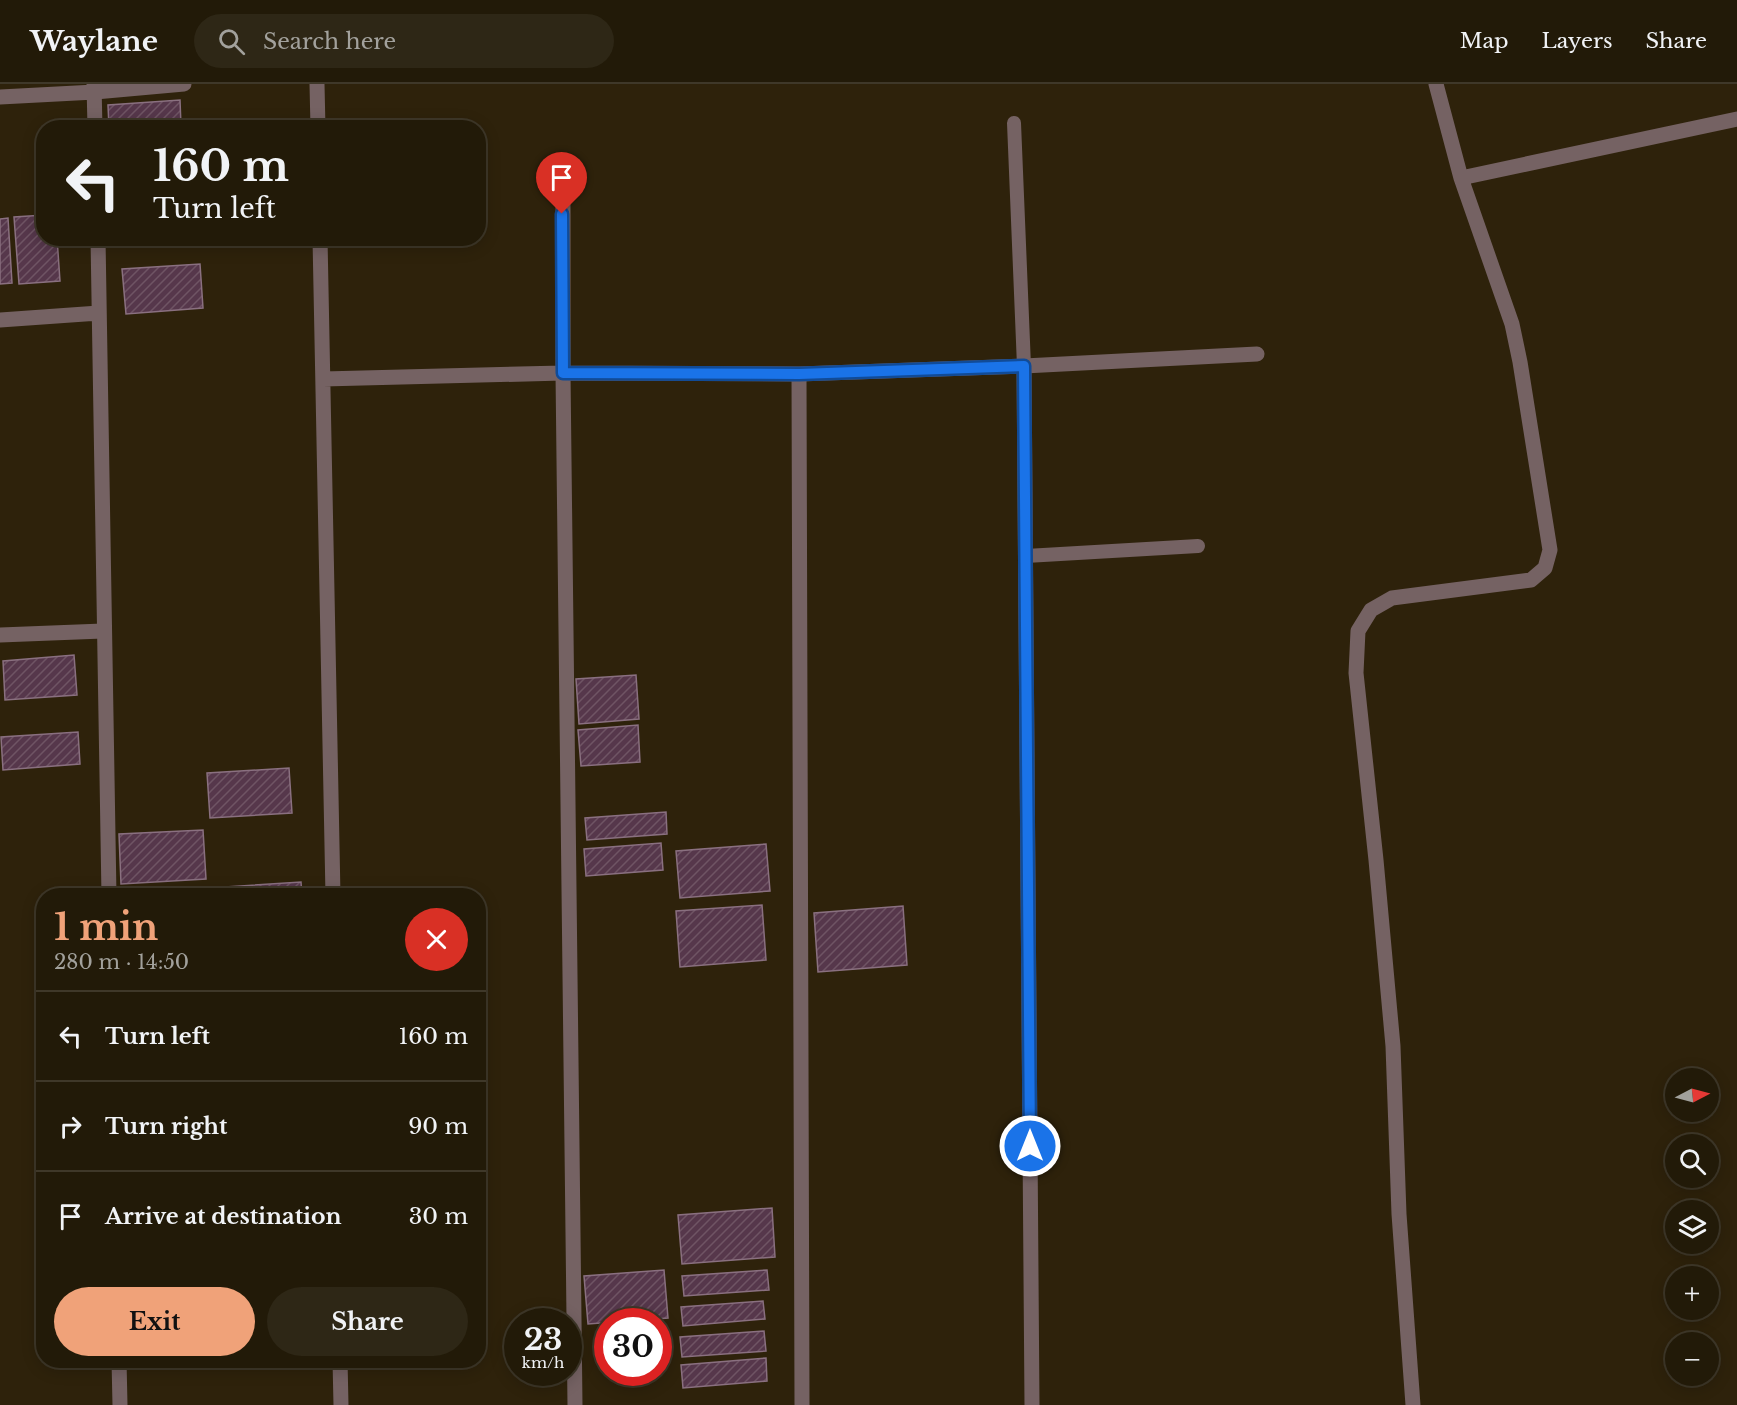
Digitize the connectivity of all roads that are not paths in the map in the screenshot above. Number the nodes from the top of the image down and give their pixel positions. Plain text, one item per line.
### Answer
1 (184, 84) edge
2 (316, 84) edge
3 (1436, 84) edge
4 (94, 88) edge
5 (0, 97) edge
6 (1737, 119) edge
7 (95, 120) edge
8 (318, 120) edge
9 (1014, 123) dead end
10 (1461, 178) junction
11 (562, 191) dead end
12 (98, 246) edge
13 (320, 246) edge
14 (99, 313) junction
15 (0, 320) edge
16 (1257, 354) dead end
17 (1024, 366) junction
18 (563, 373) junction
19 (799, 374) junction
20 (323, 379) junction
21 (1198, 546) dead end
22 (1026, 556) junction
23 (103, 631) junction
24 (0, 635) edge
25 (109, 888) edge
26 (333, 888) edge
27 (119, 1368) edge
28 (340, 1368) edge
29 (120, 1405) edge
30 (341, 1405) edge
31 (575, 1405) edge
32 (802, 1405) edge
33 (1032, 1405) edge
34 (1413, 1405) edge

1 - 4 street
2 - 8 street
3 - 10 street
4 - 5 street
4 - 7 street
6 - 10 street
9 - 17 lane
10 - 34 street
11 - 18 street
12 - 14 street
13 - 20 street
14 - 15 street
14 - 23 street
16 - 17 street
17 - 19 street
17 - 22 street
18 - 19 street
18 - 20 street
18 - 31 street
19 - 32 street
20 - 26 street
21 - 22 lane
22 - 33 street
23 - 24 street
23 - 25 street
27 - 29 street
28 - 30 street

